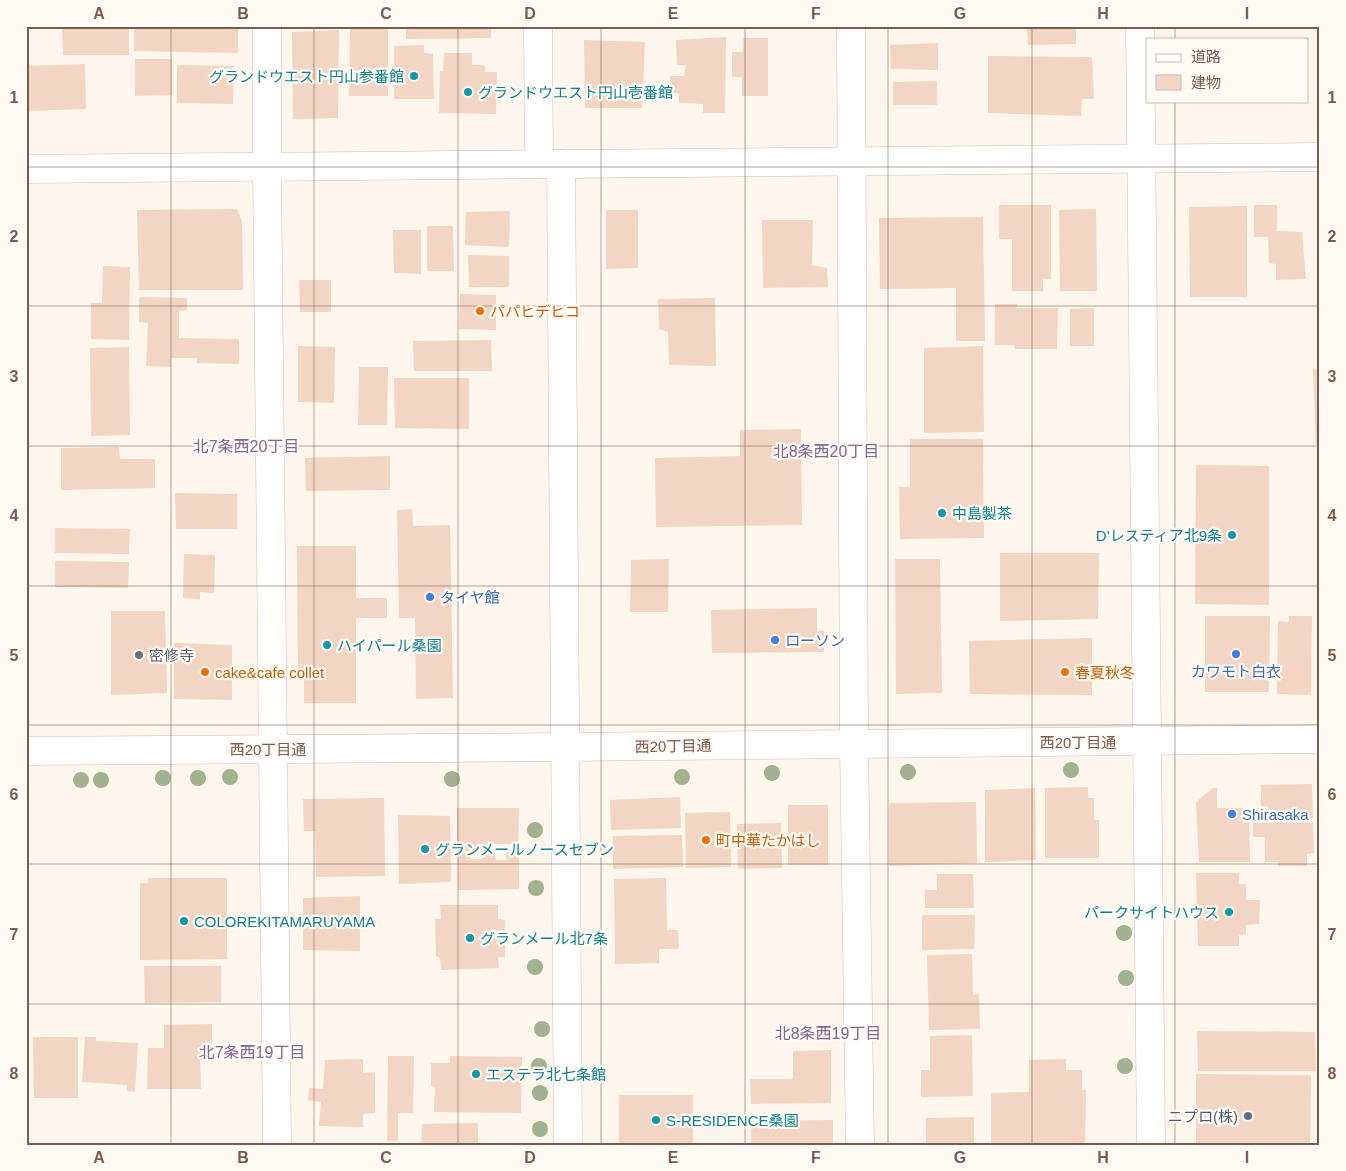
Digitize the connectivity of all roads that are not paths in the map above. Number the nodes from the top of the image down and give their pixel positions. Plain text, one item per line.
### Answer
1 (267, 26) edge
2 (538, 26) edge
3 (851, 26) edge
4 (1140, 26) edge
5 (1320, 157) edge
6 (1142, 159) junction
7 (852, 161) junction
8 (550, 164) junction
9 (267, 166) junction
10 (26, 169) edge
11 (1320, 739) edge
12 (1147, 741) junction
13 (854, 744) junction
14 (565, 748) junction
15 (273, 749) junction
16 (26, 751) edge
17 (277, 1145) edge
18 (568, 1145) edge
19 (860, 1145) edge
20 (1151, 1145) edge

1 - 9 street
2 - 8 street
3 - 7 street
4 - 6 street
5 - 6 street
6 - 7 street
6 - 12 street
7 - 8 street
7 - 13 street
8 - 9 street
8 - 14 street
9 - 10 street
9 - 15 street
11 - 12 street, 西20丁目通
12 - 13 street, 西20丁目通
12 - 20 street
13 - 14 street, 西20丁目通
13 - 19 street
14 - 15 street, 西20丁目通
14 - 18 street
15 - 16 street, 西20丁目通
15 - 17 street

